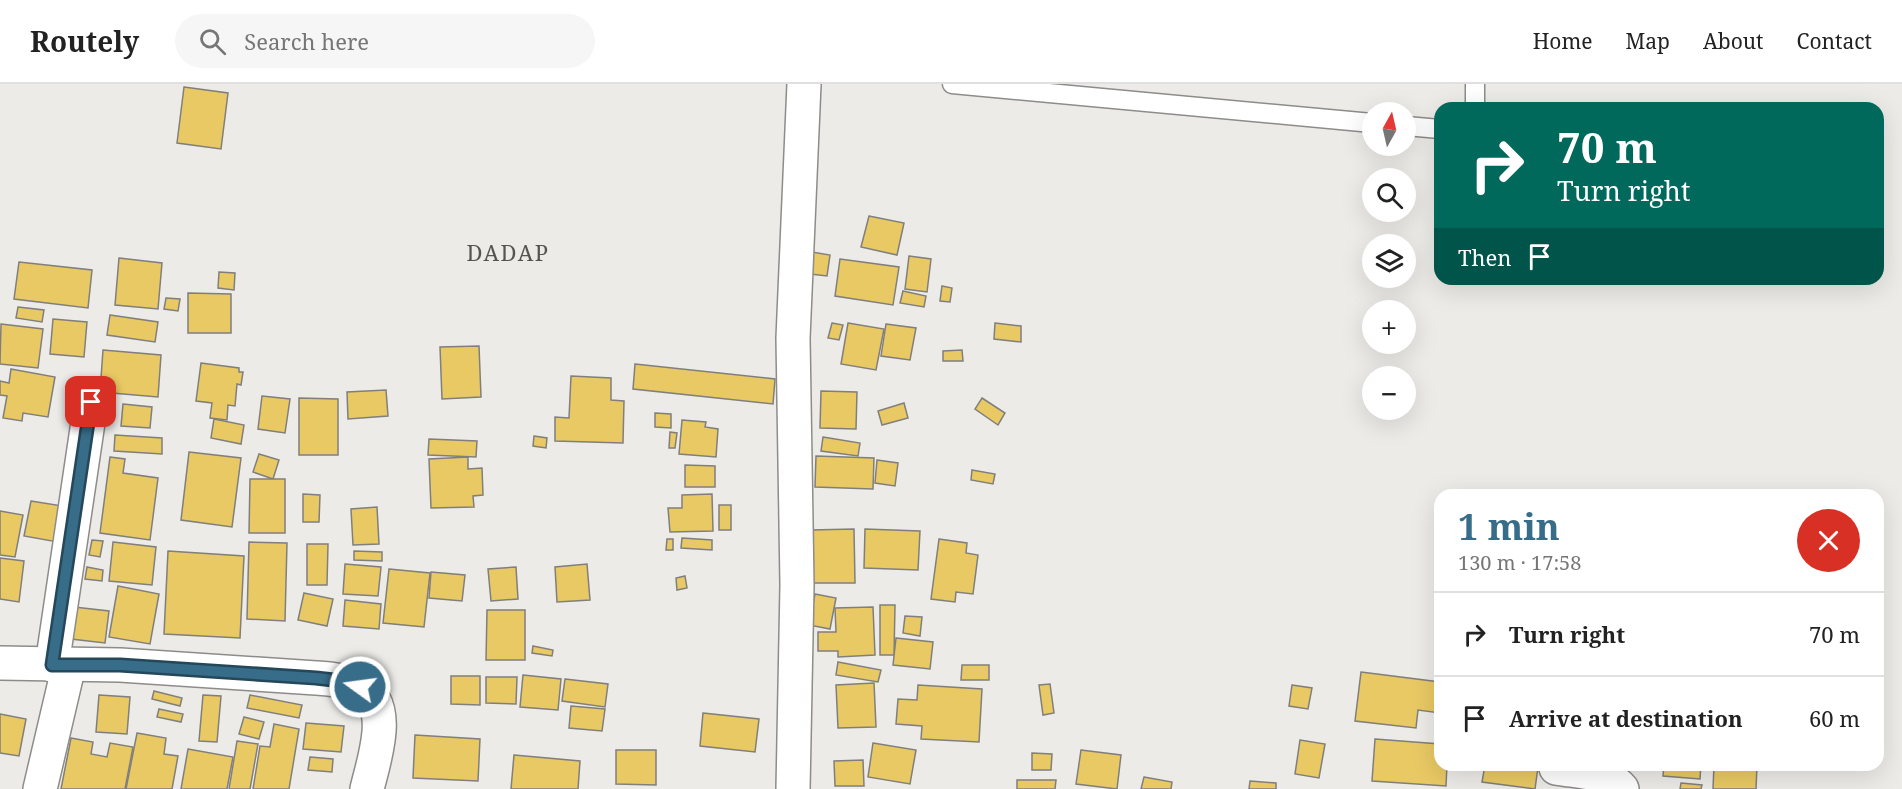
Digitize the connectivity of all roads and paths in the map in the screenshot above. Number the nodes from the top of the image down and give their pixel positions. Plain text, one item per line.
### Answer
1 (804, 84) edge
2 (952, 84) edge
3 (1475, 84) edge
4 (1475, 102) edge
5 (1362, 122) edge
6 (1416, 127) edge
7 (1434, 128) edge
8 (91, 402) dead end
9 (0, 663) edge
10 (60, 665) junction
11 (1574, 771) edge
12 (40, 789) edge
13 (367, 789) edge
14 (793, 789) edge
15 (1622, 789) edge

1 - 14 street
2 - 5 lane
3 - 4 lane
6 - 7 lane
8 - 10 street
9 - 10 street
10 - 12 street
10 - 13 street
11 - 15 street

